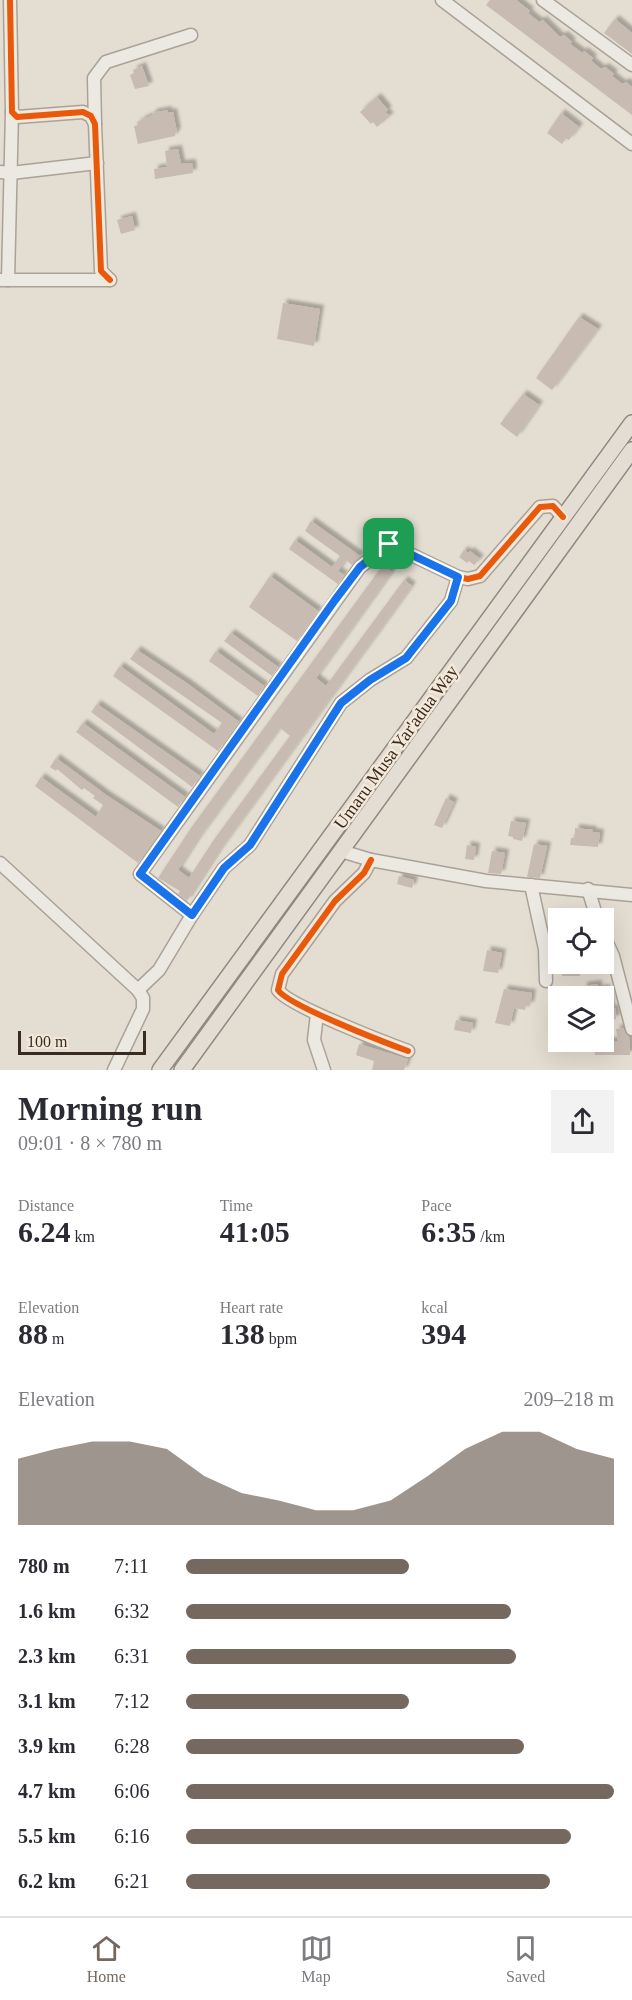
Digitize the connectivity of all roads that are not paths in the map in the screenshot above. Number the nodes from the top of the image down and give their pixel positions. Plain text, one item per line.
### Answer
1 (10, 0) edge
2 (442, 0) edge
3 (543, 0) edge
4 (190, 35) dead end
5 (632, 65) edge
6 (12, 112) junction
7 (95, 124) junction
8 (632, 144) edge
9 (97, 163) junction
10 (5, 172) edge
11 (4, 280) edge
12 (632, 423) edge
13 (632, 450) edge
14 (563, 517) junction
15 (458, 577) junction
16 (341, 851) junction
17 (370, 860) junction
18 (0, 863) edge
19 (531, 885) junction
20 (588, 889) junction
21 (632, 894) edge
22 (594, 908) edge
23 (192, 915) junction
24 (614, 960) edge
25 (546, 981) dead end
26 (138, 990) junction
27 (317, 1014) junction
28 (632, 1029) edge
29 (408, 1051) dead end
30 (114, 1070) edge
31 (160, 1070) edge
32 (182, 1070) edge
33 (324, 1070) edge

1 - 6 street
2 - 8 street
3 - 5 street
4 - 7 street
6 - 7 street
6 - 10 street
7 - 9 street
9 - 10 street
9 - 11 street
10 - 11 street
12 - 14 main road, Umaru Musa Yar'adua Way
13 - 16 main road, Umaru Musa Yar'adua Way
14 - 15 street
14 - 31 main road, Umaru Musa Yar'adua Way
15 - 23 street
15 - 23 street
16 - 17 street
16 - 32 main road, Umaru Musa Yar'adua Way
17 - 19 street
17 - 27 street
18 - 26 street
19 - 20 street
19 - 25 street
20 - 21 street
20 - 22 street
23 - 26 street
24 - 28 street
26 - 30 street
27 - 29 street
27 - 33 street

